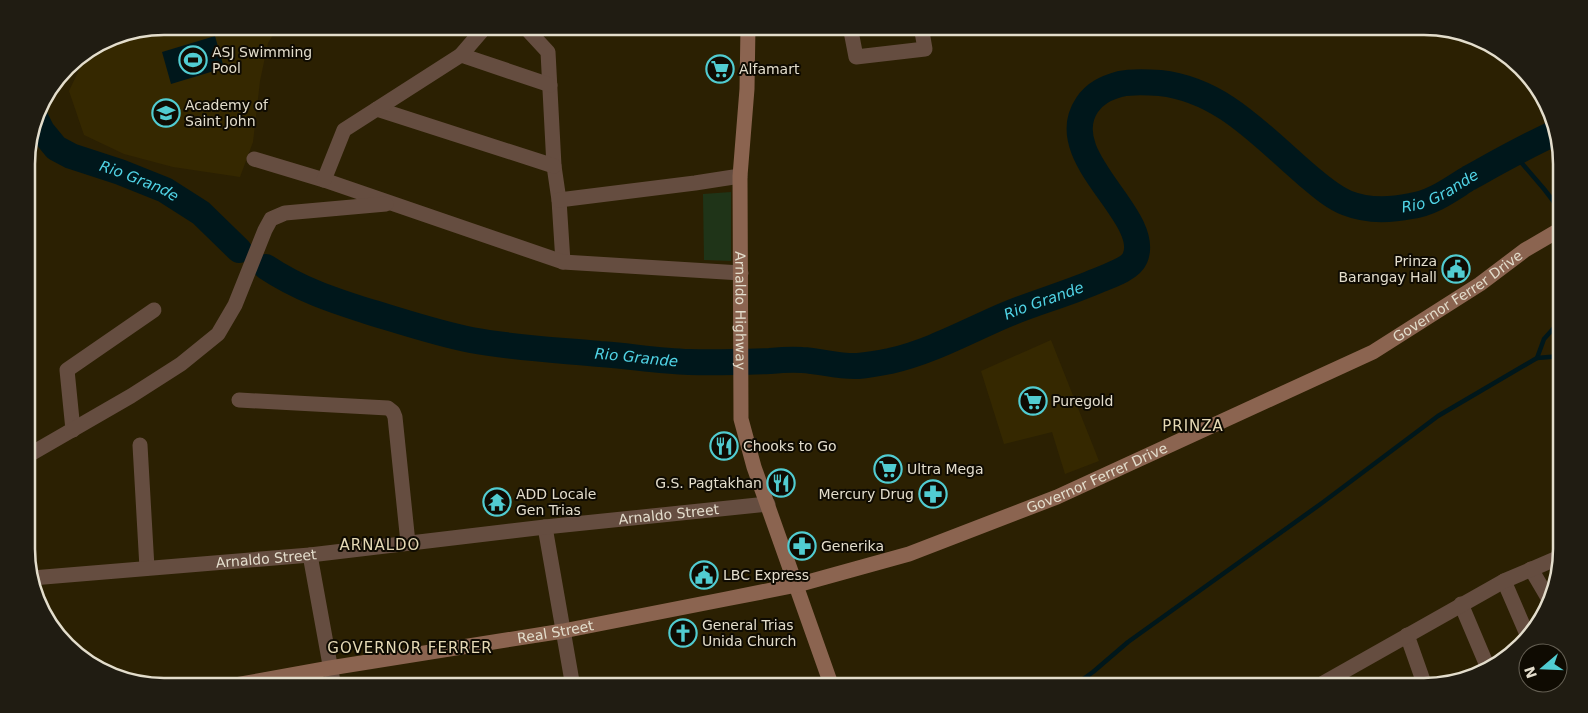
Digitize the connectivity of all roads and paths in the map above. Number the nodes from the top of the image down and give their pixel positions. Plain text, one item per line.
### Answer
1 (478, 35) edge
2 (532, 35) edge
3 (748, 35) edge
4 (852, 35) edge
5 (923, 35) edge
6 (461, 55) junction
7 (550, 85) junction
8 (377, 109) junction
9 (254, 159) dead end
10 (554, 166) junction
11 (740, 176) junction
12 (324, 180) junction
13 (559, 200) junction
14 (392, 203) junction
15 (1553, 234) edge
16 (564, 262) junction
17 (741, 273) junction
18 (154, 310) dead end
19 (239, 400) dead end
20 (72, 430) junction
21 (140, 445) dead end
22 (35, 451) edge
23 (768, 504) junction
24 (545, 527) junction
25 (408, 543) junction
26 (310, 555) junction
27 (1552, 560) edge
28 (148, 568) junction
29 (1531, 569) junction
30 (38, 577) edge
31 (1504, 581) junction
32 (797, 585) junction
33 (1545, 593) edge
34 (1461, 604) junction
35 (1525, 629) edge
36 (563, 631) junction
37 (1407, 635) junction
38 (1486, 663) edge
39 (330, 668) junction
40 (274, 678) edge
41 (332, 678) edge
42 (571, 678) edge
43 (829, 678) edge
44 (1332, 678) edge
45 (1421, 678) edge

1 - 6 street
2 - 7 street
3 - 11 main road, Arnaldo Highway
4 - 5 street
6 - 7 street
6 - 8 street
7 - 10 street
8 - 10 street
8 - 12 street
9 - 12 street
10 - 13 street
11 - 13 street
11 - 17 main road, Arnaldo Highway
12 - 14 street
13 - 16 street
14 - 16 street
14 - 20 street
15 - 32 main road, Governor Ferrer Drive
16 - 17 street
17 - 23 main road, Arnaldo Highway
18 - 20 street
19 - 25 street
20 - 22 street
21 - 28 street
23 - 24 street, Arnaldo Street
23 - 32 main road, Arnaldo Highway
24 - 25 street, Arnaldo Street
24 - 36 street
25 - 26 street, Arnaldo Street
26 - 28 street, Arnaldo Street
26 - 39 street
27 - 29 street
28 - 30 street, Arnaldo Street
29 - 31 street
29 - 33 street
31 - 34 street
31 - 35 street
32 - 36 main road, Real Street
32 - 43 main road, Arnaldo Highway
34 - 37 street
34 - 38 street
36 - 39 main road, Real Street
36 - 42 street
37 - 44 street
37 - 45 street
39 - 40 main road, Real Street
39 - 41 street

